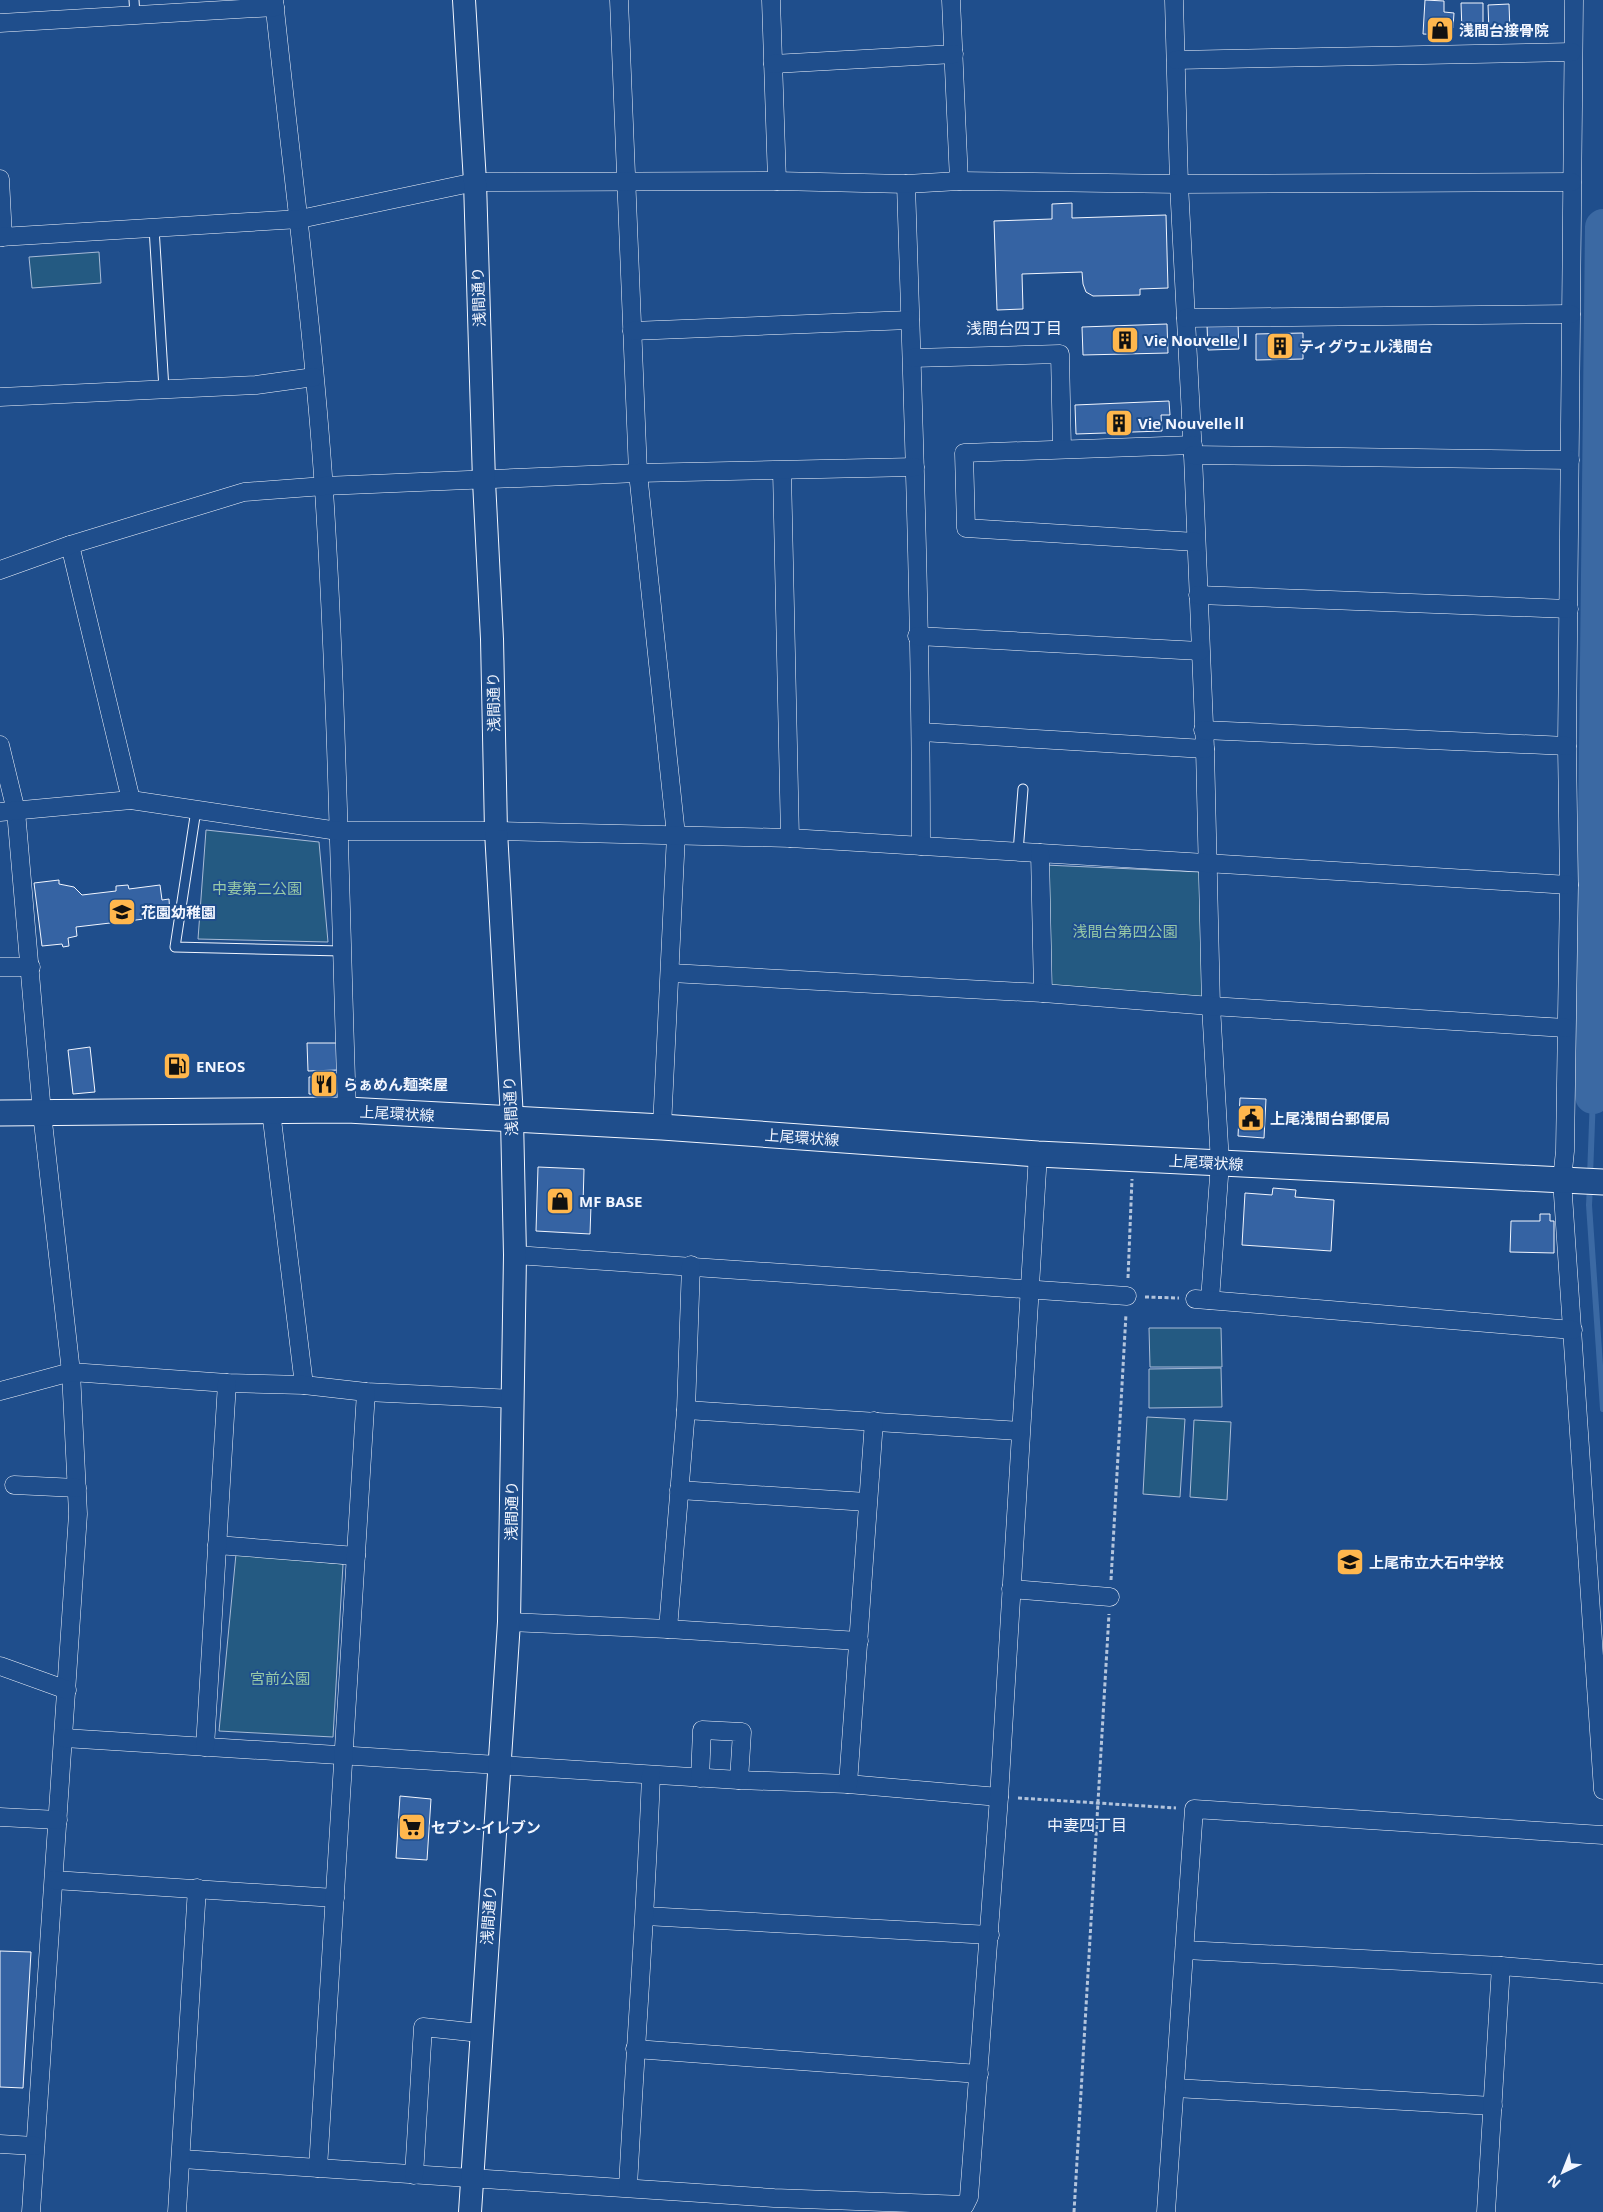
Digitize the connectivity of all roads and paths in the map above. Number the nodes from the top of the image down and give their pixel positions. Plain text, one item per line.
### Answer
1 (464, 0) edge
2 (619, 0) edge
3 (771, 0) edge
4 (951, 0) edge
5 (1174, 0) edge
6 (1574, 0) edge
7 (275, 3) edge
8 (134, 7) edge
9 (0, 22) edge
10 (1572, 52) junction
11 (954, 54) junction
12 (1176, 60) junction
13 (774, 64) junction
14 (0, 179) edge
15 (777, 181) junction
16 (959, 181) junction
17 (475, 182) junction
18 (627, 182) junction
19 (1572, 182) junction
20 (906, 184) junction
21 (1179, 184) junction
22 (300, 219) junction
23 (154, 228) junction
24 (1, 237) edge
25 (1571, 314) junction
26 (1186, 318) junction
27 (910, 320) junction
28 (632, 331) junction
29 (912, 358) junction
30 (314, 377) junction
31 (164, 389) junction
32 (0, 397) edge
33 (1062, 449) junction
34 (1193, 450) junction
35 (1570, 460) junction
36 (915, 467) junction
37 (782, 472) junction
38 (638, 473) junction
39 (484, 481) junction
40 (324, 486) junction
41 (1196, 542) junction
42 (70, 545) junction
43 (0, 570) edge
44 (1198, 595) junction
45 (1569, 609) junction
46 (918, 636) junction
47 (1200, 651) junction
48 (1203, 730) junction
49 (921, 732) junction
50 (0, 745) edge
51 (1567, 746) junction
52 (1205, 749) junction
53 (1023, 789) dead end
54 (132, 800) junction
55 (196, 810) junction
56 (8, 812) edge
57 (338, 831) junction
58 (496, 831) junction
59 (676, 835) junction
60 (790, 838) junction
61 (921, 846) junction
62 (1018, 852) junction
63 (1040, 853) junction
64 (1207, 864) junction
65 (1569, 885) junction
66 (342, 951) junction
67 (30, 967) junction
68 (0, 968) edge
69 (671, 973) junction
70 (1043, 993) junction
71 (1211, 1006) junction
72 (1566, 1028) junction
73 (347, 1110) junction
74 (271, 1111) junction
75 (0, 1113) edge
76 (42, 1113) junction
77 (512, 1119) junction
78 (662, 1127) junction
79 (1038, 1154) junction
80 (1220, 1163) junction
81 (1133, 1171) dead end
82 (1562, 1180) junction
83 (1603, 1182) edge
84 (515, 1255) junction
85 (691, 1266) junction
86 (1030, 1289) junction
87 (1127, 1296) junction
88 (1202, 1299) junction
89 (1573, 1330) junction
90 (71, 1372) junction
91 (227, 1383) junction
92 (304, 1385) junction
93 (0, 1391) edge
94 (366, 1392) junction
95 (513, 1399) junction
96 (686, 1410) junction
97 (874, 1421) junction
98 (1020, 1430) junction
99 (14, 1485) dead end
100 (77, 1488) junction
101 (680, 1490) junction
102 (867, 1502) junction
103 (217, 1545) junction
104 (356, 1556) junction
105 (1011, 1589) junction
106 (1110, 1597) junction
107 (509, 1622) junction
108 (668, 1629) junction
109 (859, 1641) junction
110 (0, 1666) edge
111 (67, 1690) junction
112 (64, 1738) junction
113 (205, 1747) junction
114 (343, 1755) junction
115 (499, 1765) junction
116 (651, 1775) junction
117 (700, 1778) junction
118 (740, 1780) junction
119 (848, 1784) junction
120 (1603, 1790) edge
121 (1000, 1796) junction
122 (1099, 1803) junction
123 (1194, 1809) junction
124 (0, 1817) edge
125 (58, 1820) junction
126 (1603, 1836) edge
127 (54, 1880) junction
128 (197, 1888) junction
129 (334, 1898) junction
130 (646, 1916) junction
131 (990, 1935) junction
132 (1184, 1950) junction
133 (1501, 1966) junction
134 (1603, 1974) edge
135 (480, 2033) junction
136 (635, 2049) junction
137 (979, 2074) junction
138 (1175, 2088) junction
139 (1493, 2106) junction
140 (0, 2144) edge
141 (35, 2146) junction
142 (182, 2159) junction
143 (318, 2168) junction
144 (414, 2175) junction
145 (472, 2179) junction
146 (628, 2187) junction
147 (774, 2205) edge
148 (31, 2212) edge
149 (177, 2212) edge
150 (470, 2212) edge
151 (1074, 2212) edge
152 (1166, 2212) edge
153 (1486, 2212) edge

1 - 17 street, 浅間通り
2 - 18 street
3 - 13 street
4 - 11 street
5 - 12 street
6 - 10 street
7 - 8 street
7 - 22 street
8 - 9 street
10 - 12 street
10 - 19 street
11 - 13 street
11 - 16 street
12 - 21 street
13 - 15 street
14 - 24 street
15 - 18 street
15 - 20 street
16 - 20 street
16 - 21 street
17 - 18 street
17 - 22 street
17 - 39 street, 浅間通り
18 - 28 street
19 - 21 street
19 - 25 street
20 - 27 street
21 - 26 street
22 - 23 street
22 - 30 street
23 - 24 street
23 - 31 lane
25 - 26 street
25 - 35 street
26 - 34 street
27 - 28 street
27 - 29 street
28 - 38 street
29 - 33 street
29 - 36 street
30 - 31 street
30 - 40 street
31 - 32 street
33 - 34 street
33 - 41 street
34 - 35 street
34 - 41 street
35 - 45 street
36 - 37 street
36 - 46 street
37 - 38 street
37 - 60 street
38 - 39 street
38 - 59 street
39 - 40 street
39 - 58 street, 浅間通り
40 - 42 street
40 - 57 street
41 - 44 street
42 - 43 street
42 - 54 street
44 - 45 street
44 - 47 street
45 - 51 street
46 - 47 street
46 - 49 street
47 - 48 street
48 - 51 street
48 - 52 street
49 - 52 street
49 - 61 street
50 - 56 street
51 - 65 street
52 - 64 street
53 - 62 lane
54 - 55 street
54 - 56 street
55 - 57 street
55 - 66 lane
56 - 67 street
57 - 58 street
57 - 66 street
58 - 59 street
58 - 77 street, 浅間通り
59 - 60 street
59 - 69 street
60 - 61 street
61 - 62 street
62 - 63 street
63 - 64 street
63 - 70 street
64 - 65 street
64 - 71 street
65 - 72 street
66 - 73 street
67 - 68 street
67 - 76 street
69 - 70 street
69 - 78 street
70 - 71 street
71 - 72 street
71 - 80 street
72 - 82 street
73 - 74 main road, 上尾環状線
73 - 77 main road, 上尾環状線
74 - 76 main road, 上尾環状線
74 - 92 street
75 - 76 main road, 上尾環状線
76 - 90 street
77 - 78 main road, 上尾環状線
77 - 84 street, 浅間通り
78 - 79 main road, 上尾環状線
79 - 80 main road, 上尾環状線
79 - 86 street
80 - 82 main road, 上尾環状線
80 - 88 street
81 - 87 path
82 - 83 main road, 上尾環状線
82 - 89 street
84 - 85 street
84 - 95 street, 浅間通り
85 - 86 street
85 - 96 street
86 - 87 street
86 - 98 street
87 - 88 path
87 - 106 path
88 - 89 street
89 - 120 street
90 - 91 street
90 - 93 street
90 - 100 street
91 - 92 street
91 - 103 street
92 - 94 street
94 - 95 street
94 - 104 street
95 - 107 street, 浅間通り
96 - 97 street
96 - 101 street
97 - 98 street
97 - 102 street
98 - 105 street
99 - 100 street
100 - 111 street
101 - 102 street
101 - 108 street
102 - 109 street
103 - 104 street
103 - 113 street
104 - 114 street
105 - 106 street
105 - 121 street
106 - 122 path
107 - 108 street
107 - 115 street, 浅間通り
108 - 109 street
109 - 119 street
110 - 111 street
111 - 112 street
112 - 113 street
112 - 125 street
113 - 114 street
114 - 115 street
114 - 129 street
115 - 116 street
115 - 135 street, 浅間通り
116 - 117 street
116 - 130 street
117 - 118 street
117 - 118 street
118 - 119 street
119 - 121 street
121 - 122 path
121 - 131 street
122 - 123 path
122 - 151 path
123 - 126 street
123 - 132 street
124 - 125 street
125 - 127 street
127 - 128 street
127 - 141 street
128 - 129 street
128 - 142 street
129 - 143 street
130 - 131 street
130 - 136 street
131 - 137 street
132 - 133 street
132 - 138 street
133 - 134 street
133 - 139 street
135 - 144 street
135 - 145 street, 浅間通り
136 - 137 street
136 - 146 street
137 - 147 street
138 - 139 street
138 - 152 street
139 - 153 street
140 - 141 street
141 - 148 street
142 - 143 street
142 - 149 street
143 - 144 street
144 - 145 street
145 - 146 street
145 - 150 street, 浅間通り
146 - 147 street

